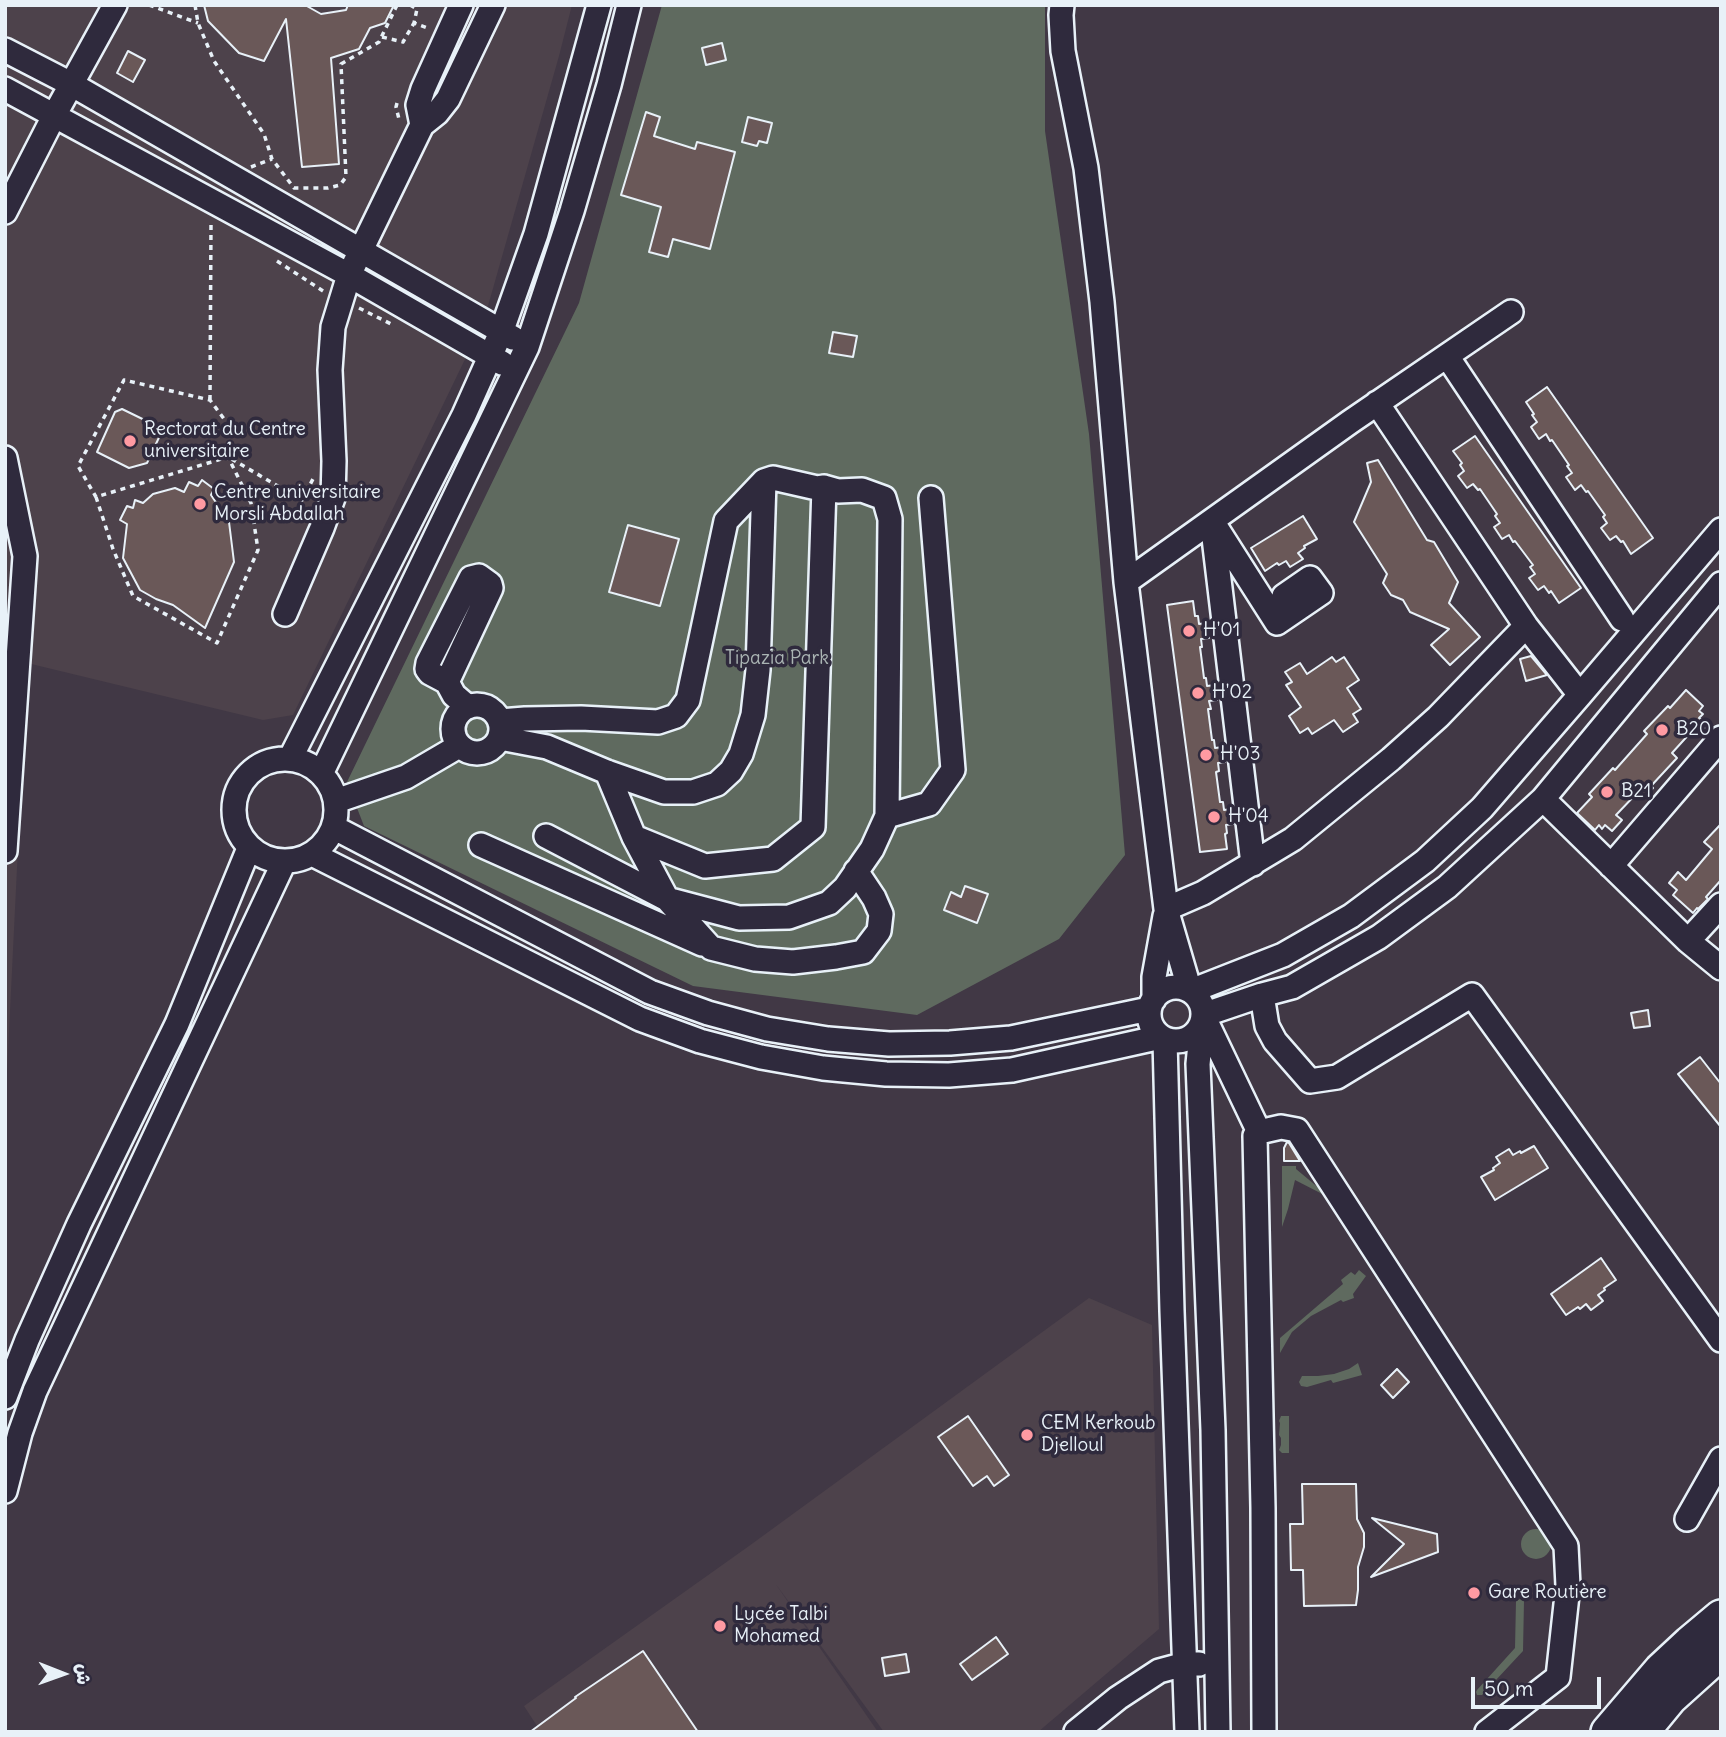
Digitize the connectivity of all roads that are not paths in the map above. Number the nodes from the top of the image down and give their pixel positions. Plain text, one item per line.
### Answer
1 (115, 5) edge
2 (461, 5) edge
3 (493, 5) edge
4 (599, 5) edge
5 (629, 5) edge
6 (1062, 5) edge
7 (5, 50) edge
8 (71, 84) junction
9 (5, 89) edge
10 (55, 114) junction
11 (411, 124) junction
12 (5, 212) edge
13 (361, 250) junction
14 (349, 275) junction
15 (1511, 312) dead end
16 (502, 330) junction
17 (527, 347) junction
18 (1447, 356) junction
19 (490, 357) junction
20 (515, 371) junction
21 (1377, 403) junction
22 (5, 458) edge
23 (764, 481) junction
24 (824, 487) junction
25 (931, 498) dead end
26 (1212, 522) junction
27 (1721, 530) edge
28 (1126, 582) junction
29 (1721, 584) edge
30 (1294, 611) dead end
31 (285, 614) dead end
32 (1622, 619) dead end
33 (1526, 626) junction
34 (447, 682) dead end
35 (1580, 695) junction
36 (468, 707) junction
37 (500, 729) junction
38 (1721, 738) edge
39 (459, 746) junction
40 (290, 759) junction
41 (607, 772) junction
42 (321, 774) junction
43 (1543, 799) junction
44 (336, 801) junction
45 (887, 816) junction
46 (333, 828) junction
47 (546, 836) dead end
48 (634, 837) junction
49 (481, 845) dead end
50 (249, 848) junction
51 (5, 851) edge
52 (312, 854) junction
53 (284, 862) junction
54 (1253, 864) junction
55 (1611, 866) junction
56 (856, 871) junction
57 (667, 899) junction
58 (1721, 905) edge
59 (1166, 909) junction
60 (1688, 941) junction
61 (711, 948) junction
62 (1721, 968) edge
63 (1191, 991) junction
64 (1262, 995) junction
65 (1152, 1004) junction
66 (1203, 1020) junction
67 (1163, 1038) junction
68 (1259, 1132) junction
69 (1721, 1340) edge
70 (5, 1397) edge
71 (1721, 1459) edge
72 (5, 1491) edge
73 (1687, 1519) dead end
74 (1721, 1617) edge
75 (1721, 1652) edge
76 (1218, 1662) junction
77 (1185, 1664) junction
78 (1076, 1732) edge
79 (1186, 1732) edge
80 (1218, 1732) edge
81 (1264, 1732) edge
82 (1487, 1732) edge
83 (1608, 1732) edge
84 (1642, 1732) edge

1 - 8 street
2 - 11 street
3 - 11 street
4 - 16 street
5 - 17 street
6 - 28 street
7 - 8 street
8 - 10 street
8 - 13 street
9 - 10 street
10 - 12 street
10 - 14 street
11 - 13 street
13 - 14 street
13 - 16 street
14 - 19 street
14 - 31 street
15 - 18 street
16 - 17 street
16 - 19 street
17 - 20 street
18 - 21 street
18 - 32 street
19 - 20 street
19 - 40 street
20 - 42 street
21 - 26 street
21 - 33 street
22 - 51 street
23 - 24 street
23 - 37 street
23 - 41 street
24 - 45 street
24 - 48 street
25 - 45 street
26 - 28 street
26 - 30 street
26 - 54 street
27 - 35 street
28 - 59 street
29 - 43 street
33 - 35 street
33 - 54 street
34 - 36 street
35 - 63 street
36 - 37 street
36 - 39 street
37 - 39 street
37 - 41 street
38 - 55 street
39 - 44 street
40 - 42 street
40 - 50 street
41 - 48 street
42 - 44 street
43 - 55 street
43 - 64 street
44 - 46 street
45 - 56 street
46 - 52 street
46 - 65 street
47 - 57 street
48 - 57 street
49 - 61 street
50 - 53 street
50 - 70 street
52 - 53 street
52 - 67 street
53 - 72 street
54 - 59 street
55 - 60 street
56 - 57 street
56 - 61 street
57 - 61 street
58 - 60 street
59 - 63 street
59 - 65 street
60 - 62 street
63 - 65 street
63 - 66 street
64 - 66 street
64 - 69 street
65 - 67 street
66 - 67 street
66 - 68 street
66 - 76 street
67 - 77 street
68 - 81 street
68 - 82 street
71 - 73 street
74 - 83 highway
75 - 84 highway
76 - 77 street
76 - 80 street
77 - 78 street
77 - 79 street

